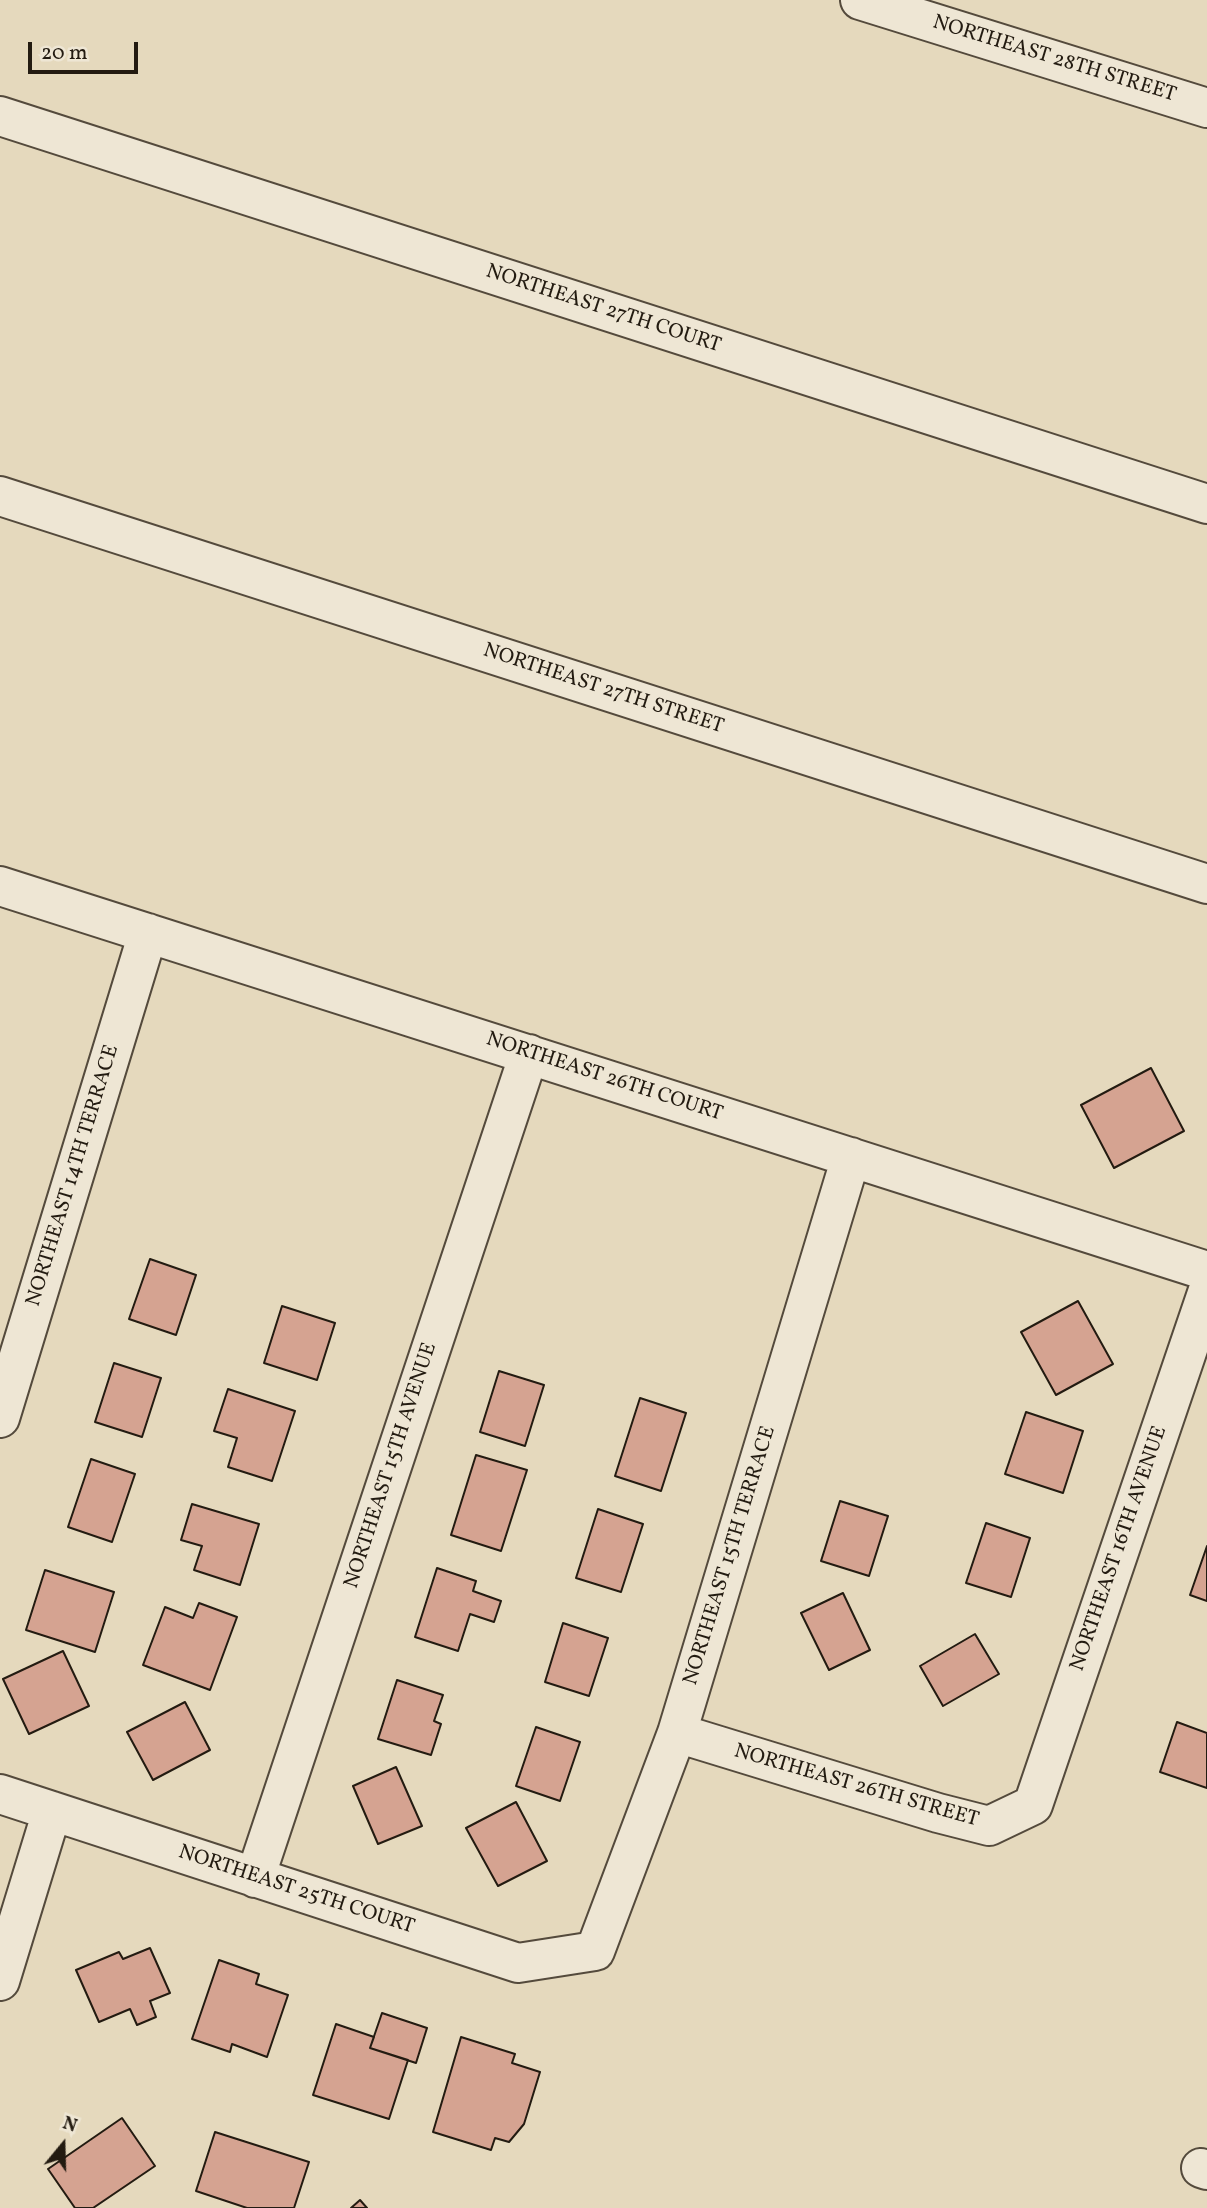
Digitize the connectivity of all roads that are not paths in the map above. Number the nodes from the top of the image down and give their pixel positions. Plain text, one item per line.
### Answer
1 (860, 0) edge
2 (1207, 108) edge
3 (0, 116) edge
4 (0, 496) edge
5 (1207, 504) edge
6 (1207, 884) edge
7 (0, 886) edge
8 (148, 933) junction
9 (529, 1055) junction
10 (851, 1157) junction
11 (1207, 1271) edge
12 (1207, 1293) edge
13 (0, 1418) edge
14 (677, 1733) junction
15 (0, 1794) edge
16 (1033, 1805) joint
17 (52, 1811) junction
18 (255, 1878) junction
19 (595, 1951) joint
20 (0, 1981) edge

1 - 2 street, NORTHEAST 28TH STREET
3 - 5 street, NORTHEAST 27TH COURT
4 - 6 street, NORTHEAST 27TH STREET
7 - 8 street, NORTHEAST 26TH COURT
8 - 9 street, NORTHEAST 26TH COURT
8 - 13 street, NORTHEAST 14TH TERRACE
9 - 10 street, NORTHEAST 26TH COURT
9 - 18 street, NORTHEAST 15TH AVENUE
10 - 11 street, NORTHEAST 26TH COURT
10 - 14 street, NORTHEAST 15TH TERRACE
12 - 16 street, NORTHEAST 16TH AVENUE
14 - 16 street, NORTHEAST 26TH STREET
14 - 19 street, NORTHEAST 15TH TERRACE
15 - 17 street, NORTHEAST 25TH COURT
17 - 18 street, NORTHEAST 25TH COURT
17 - 20 street
18 - 19 street, NORTHEAST 25TH COURT

